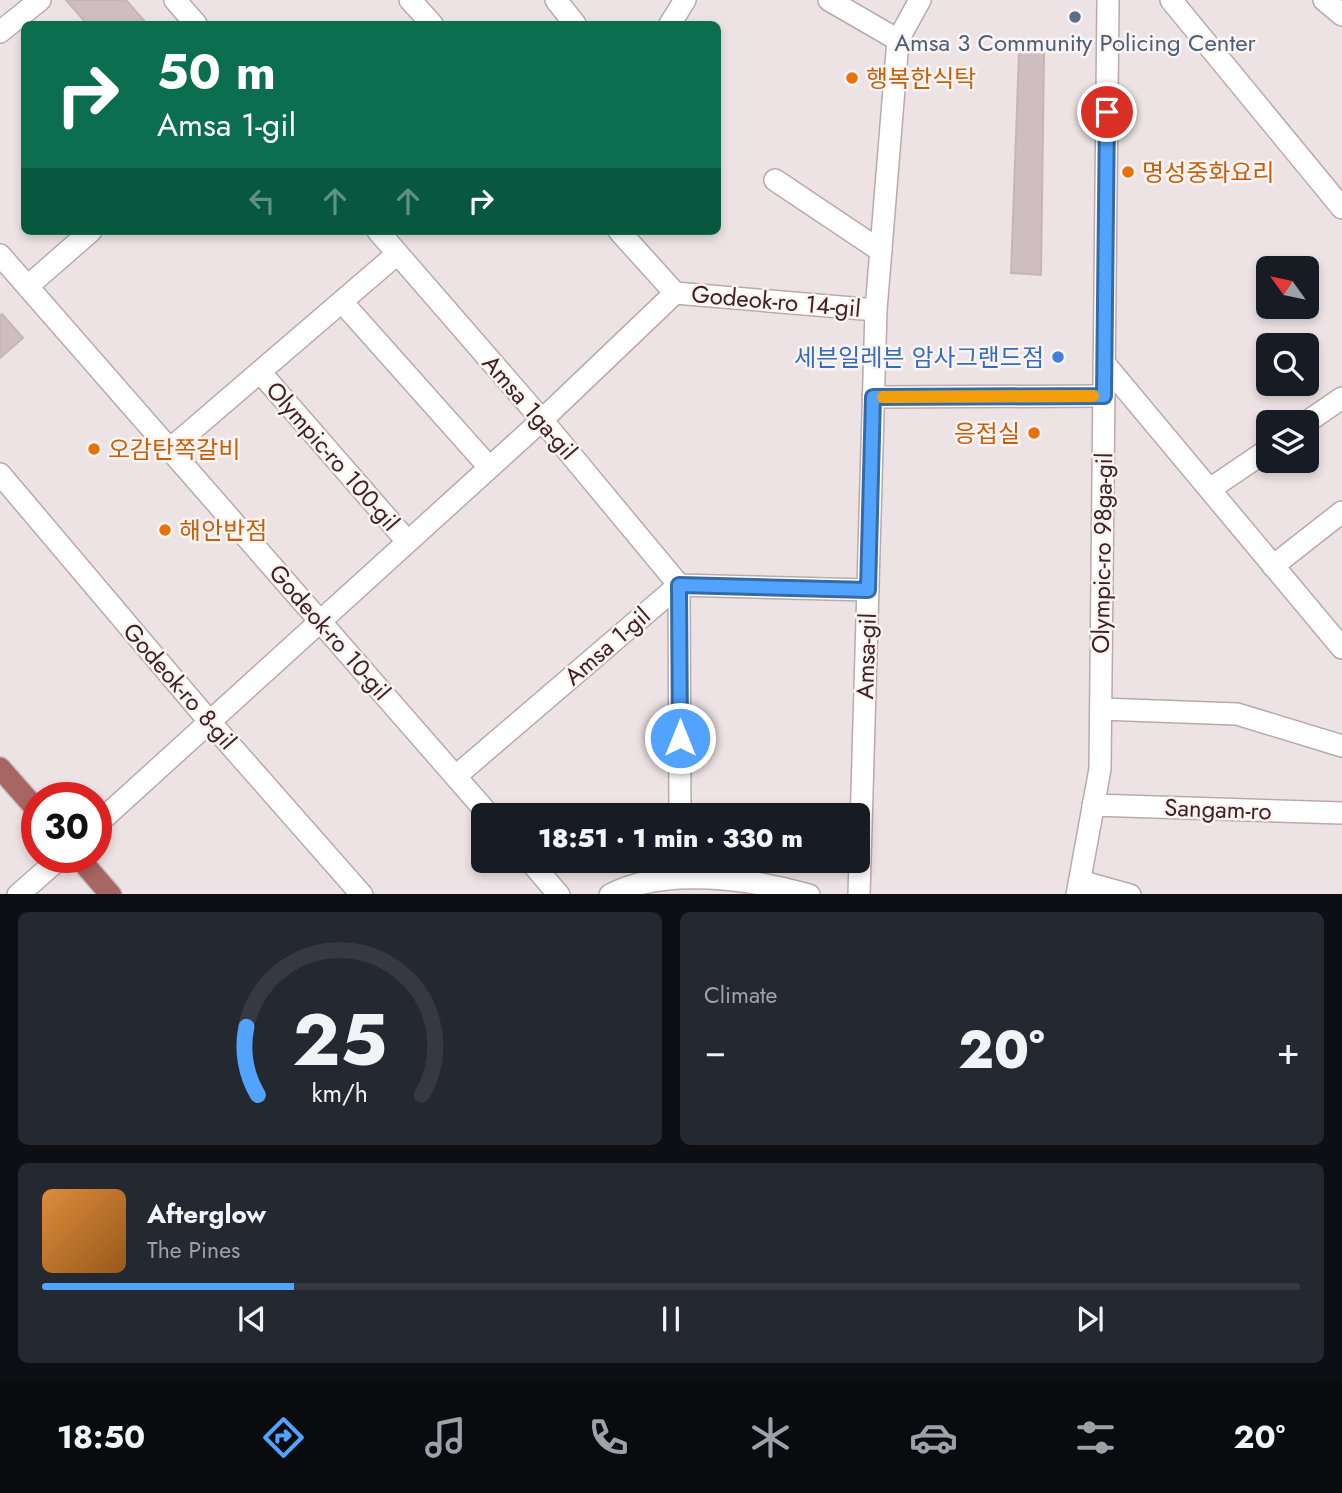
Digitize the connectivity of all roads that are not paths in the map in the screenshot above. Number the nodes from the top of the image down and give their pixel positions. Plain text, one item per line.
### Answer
1 (175, 0) edge
2 (410, 0) edge
3 (556, 0) edge
4 (685, 0) edge
5 (829, 0) edge
6 (920, 0) edge
7 (1108, 0) edge
8 (1171, 0) edge
9 (1324, 0) edge
10 (33, 2) edge
11 (1342, 15) edge
12 (194, 21) edge
13 (429, 21) edge
14 (573, 21) edge
15 (672, 21) edge
16 (0, 32) edge
17 (898, 40) junction
18 (775, 180) dead end
19 (1342, 208) edge
20 (86, 235) edge
21 (380, 235) edge
22 (623, 235) edge
23 (881, 250) junction
24 (397, 254) junction
25 (0, 255) edge
26 (27, 286) junction
27 (675, 293) junction
28 (342, 302) junction
29 (876, 310) junction
30 (1104, 363) junction
31 (260, 372) junction
32 (1104, 396) junction
33 (873, 397) junction
34 (1342, 398) edge
35 (1319, 414) edge
36 (542, 419) junction
37 (170, 449) junction
38 (1256, 458) edge
39 (489, 467) junction
40 (0, 474) edge
41 (1210, 489) junction
42 (1342, 512) edge
43 (407, 541) junction
44 (1273, 566) junction
45 (679, 585) junction
46 (868, 590) junction
47 (319, 620) junction
48 (1342, 648) edge
49 (1101, 709) junction
50 (209, 721) junction
51 (1342, 746) edge
52 (0, 768) edge
53 (456, 776) junction
54 (21, 792) edge
55 (479, 803) edge
56 (680, 803) edge
57 (1093, 805) junction
58 (112, 810) edge
59 (1342, 813) edge
60 (42, 873) edge
61 (92, 873) edge
62 (541, 873) edge
63 (670, 873) edge
64 (701, 873) edge
65 (1079, 888) edge
66 (18, 894) edge
67 (111, 894) edge
68 (362, 894) edge
69 (559, 894) edge
70 (610, 894) edge
71 (810, 894) edge
72 (859, 894) edge
73 (1130, 894) edge

1 - 12 street
2 - 13 street
3 - 14 street
4 - 15 street
5 - 17 street
6 - 17 street, Amsa-gil
7 - 30 street, Olympic-ro 98ga-gil
8 - 19 street
9 - 11 street
10 - 16 street
17 - 23 street, Amsa-gil
18 - 23 street
20 - 26 street
21 - 24 street, Amsa 1ga-gil
22 - 27 street, Godeok-ro 14-gil
23 - 29 street, Amsa-gil
24 - 28 street
24 - 36 street, Amsa 1ga-gil
25 - 26 street, Godeok-ro 10-gil
26 - 37 street, Godeok-ro 10-gil
27 - 29 street, Godeok-ro 14-gil
27 - 36 street, Olympic-ro 100-gil
28 - 31 street
28 - 39 street
29 - 33 street, Amsa-gil
30 - 32 street, Olympic-ro 98ga-gil
30 - 41 street
31 - 37 street
31 - 43 street, Olympic-ro 100-gil
32 - 33 street
32 - 49 street, Olympic-ro 98ga-gil
33 - 46 street, Amsa-gil
34 - 35 street
36 - 39 street, Olympic-ro 100-gil
36 - 45 street, Amsa 1ga-gil
37 - 47 street, Godeok-ro 10-gil
38 - 41 street
39 - 43 street, Olympic-ro 100-gil
40 - 50 street, Godeok-ro 8-gil
41 - 44 street
42 - 44 street
43 - 47 street, Olympic-ro 100-gil
44 - 48 street
45 - 46 street
45 - 53 street, Amsa 1-gil
45 - 56 street
46 - 72 street, Amsa-gil
47 - 50 street, Olympic-ro 100-gil
47 - 53 street, Godeok-ro 10-gil
49 - 51 street
49 - 57 street, Olympic-ro 98ga-gil
50 - 58 street, Olympic-ro 100-gil
50 - 68 street, Godeok-ro 8-gil
52 - 54 main road
53 - 55 street, Godeok-ro 10-gil
57 - 59 street, Sangam-ro
57 - 65 street, Olympic-ro 98ga-gil
60 - 66 street
61 - 67 main road
62 - 69 street
63 - 70 street
64 - 71 street
65 - 73 street, Olympic-ro 98ga-gil

